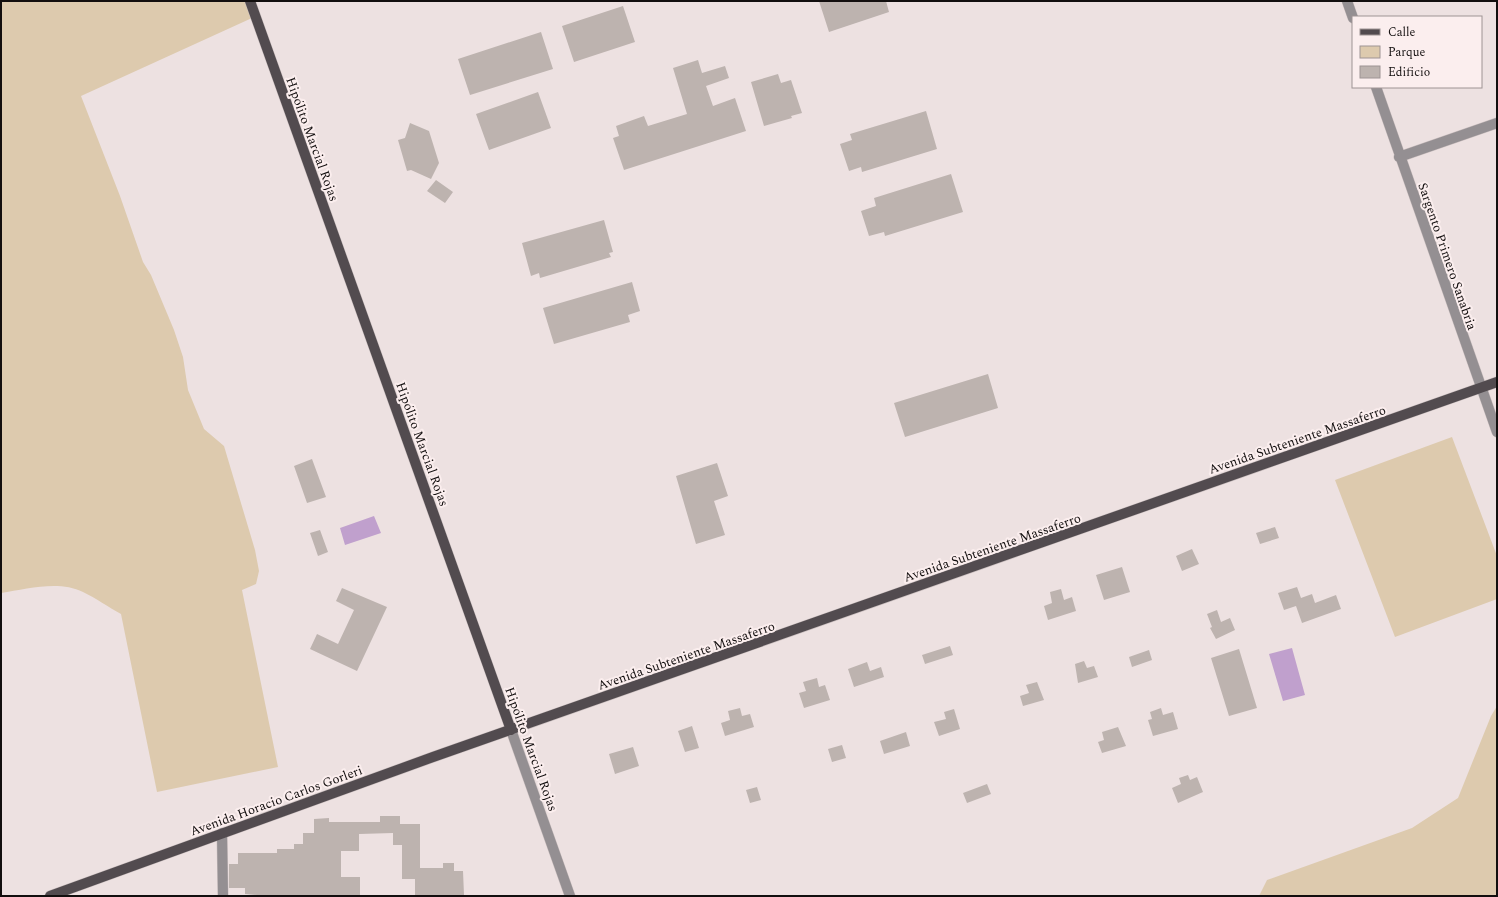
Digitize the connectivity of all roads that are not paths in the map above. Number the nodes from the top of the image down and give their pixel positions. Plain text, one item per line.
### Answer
1 (250, 1) edge
2 (1347, 1) edge
3 (1352, 16) edge
4 (1376, 88) edge
5 (1497, 123) edge
6 (1399, 157) junction
7 (1497, 382) edge
8 (1481, 388) junction
9 (1497, 432) edge
10 (511, 730) junction
11 (222, 833) junction
12 (50, 896) edge
13 (222, 896) edge
14 (570, 896) edge

1 - 10 main road, Hipólito Marcial Rojas
2 - 3 street
4 - 6 street, Sargento Primero Sanabria
5 - 6 street
6 - 8 street, Sargento Primero Sanabria
7 - 8 main road, Avenida Subteniente Massaferro
8 - 9 street, Sargento Primero Sanabria
8 - 10 main road, Avenida Subteniente Massaferro
10 - 11 main road, Avenida Horacio Carlos Gorleri
10 - 14 street, Hipólito Marcial Rojas
11 - 12 main road, Avenida Horacio Carlos Gorleri
11 - 13 street

